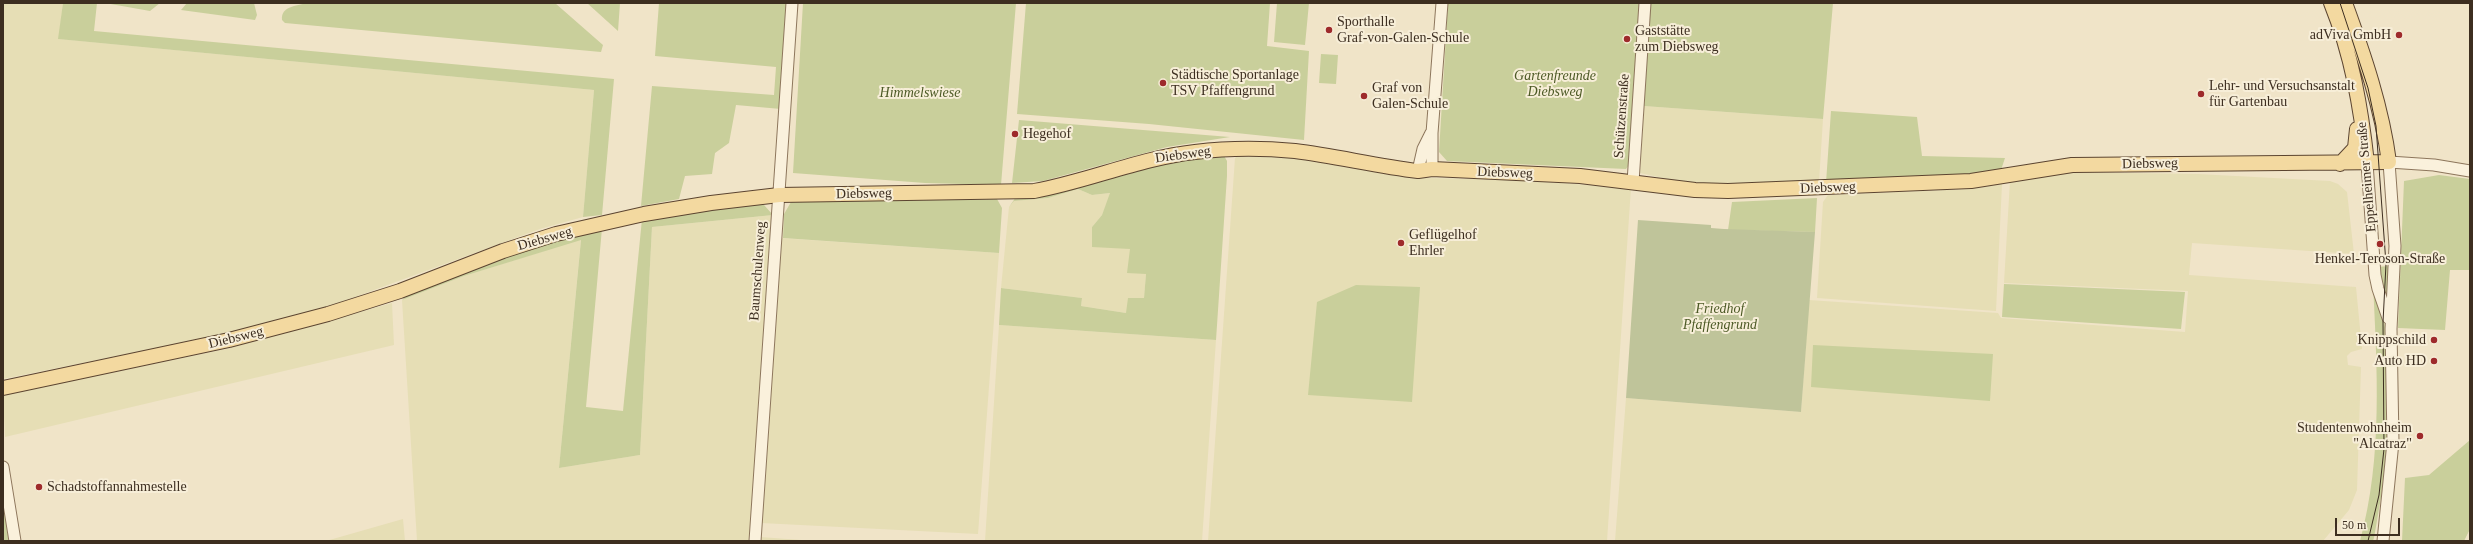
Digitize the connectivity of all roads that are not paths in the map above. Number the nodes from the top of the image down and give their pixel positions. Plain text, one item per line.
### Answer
1 (792, 3) edge
2 (1442, 3) edge
3 (1645, 3) edge
4 (2331, 3) edge
5 (2345, 3) edge
6 (2353, 72) junction
7 (1432, 133) junction
8 (2389, 162) junction
9 (2367, 163) junction
10 (2340, 164) junction
11 (1432, 166) junction
12 (1418, 170) junction
13 (2470, 171) edge
14 (1633, 182) junction
15 (778, 196) junction
16 (2390, 329) junction
17 (3, 388) edge
18 (3, 467) edge
19 (15, 541) edge
20 (755, 541) edge
21 (2383, 541) edge

1 - 15 street, Baumschulenweg
2 - 7 street
3 - 14 street, Schützenstraße
4 - 6 main road, Eppelheimer Straße
5 - 8 main road, Eppelheimer Straße
6 - 9 main road, Eppelheimer Straße
6 - 10 main road
7 - 11 street
7 - 12 street
8 - 9 main road, Diebsweg
8 - 13 street
8 - 16 street, Eppelheimer Straße
9 - 10 main road, Diebsweg
9 - 16 street, Eppelheimer Straße
10 - 14 main road, Diebsweg
11 - 12 main road, Diebsweg
11 - 14 main road, Diebsweg
12 - 15 main road, Diebsweg
15 - 17 main road, Diebsweg
15 - 20 street, Baumschulenweg
16 - 21 street, Eppelheimer Straße
18 - 19 street

